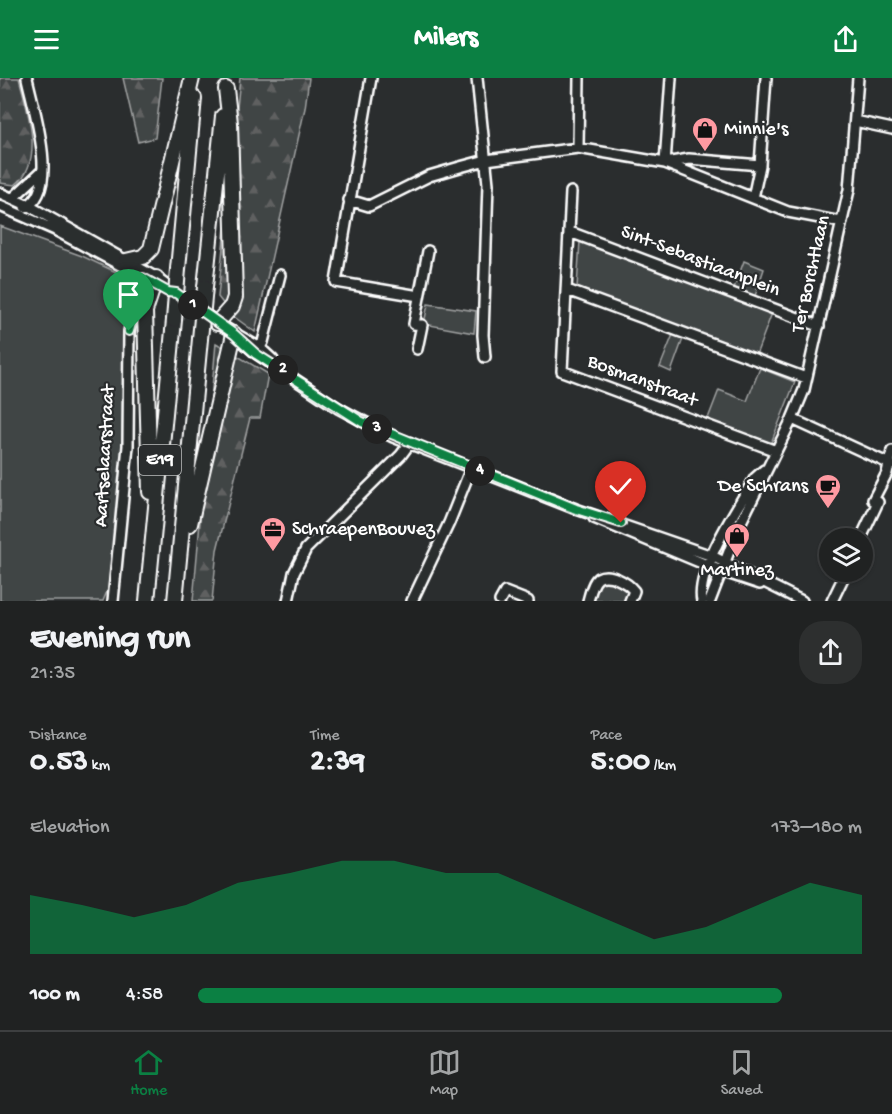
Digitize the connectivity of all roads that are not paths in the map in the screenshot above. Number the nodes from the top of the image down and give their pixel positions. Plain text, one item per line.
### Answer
1 (27, 78) edge
2 (194, 78) edge
3 (371, 78) edge
4 (477, 78) edge
5 (579, 78) edge
6 (671, 78) edge
7 (766, 78) edge
8 (858, 78) edge
9 (226, 84) edge
10 (855, 121) junction
11 (892, 129) edge
12 (578, 148) junction
13 (486, 160) junction
14 (665, 163) junction
15 (760, 165) junction
16 (42, 172) junction
17 (571, 192) dead end
18 (0, 193) edge
19 (39, 193) junction
20 (13, 198) junction
21 (753, 198) junction
22 (0, 200) edge
23 (349, 200) junction
24 (0, 206) edge
25 (28, 206) junction
26 (49, 217) junction
27 (841, 222) junction
28 (570, 232) junction
29 (428, 251) dead end
30 (126, 261) junction
31 (280, 275) dead end
32 (151, 280) junction
33 (567, 290) junction
34 (419, 296) junction
35 (217, 323) junction
36 (819, 326) junction
37 (234, 334) junction
38 (417, 349) dead end
39 (259, 351) junction
40 (485, 357) dead end
41 (806, 378) junction
42 (792, 419) junction
43 (410, 443) junction
44 (776, 451) junction
45 (892, 451) edge
46 (891, 464) edge
47 (471, 468) junction
48 (766, 468) junction
49 (576, 509) junction
50 (866, 528) edge
51 (152, 552) junction
52 (712, 556) junction
53 (724, 561) junction
54 (179, 563) junction
55 (709, 567) junction
56 (721, 571) junction
57 (841, 582) edge
58 (770, 585) junction
59 (113, 601) edge
60 (147, 601) edge
61 (176, 601) edge
62 (288, 601) edge
63 (412, 601) edge
64 (500, 601) edge
65 (528, 601) edge
66 (588, 601) edge
67 (630, 601) edge
68 (702, 601) edge
69 (710, 601) edge
70 (802, 601) edge
71 (832, 601) edge

1 - 16 street
2 - 30 highway
2 - 51 highway, E19, bridge
3 - 23 street
4 - 13 street
5 - 12 street
6 - 14 street
7 - 15 street
8 - 10 street, Ter Borchtlaan
9 - 35 highway
9 - 54 highway, E19, bridge
10 - 11 street
10 - 27 street, Ter Borchtlaan
12 - 13 street
12 - 14 street
13 - 23 street
13 - 40 street
14 - 15 street
14 - 21 street
15 - 21 street
16 - 19 street
16 - 20 street
17 - 28 street, Bosmanstraat
18 - 20 street
19 - 25 street
19 - 26 street
20 - 25 street
21 - 27 street
22 - 25 street
23 - 34 street
24 - 32 street
25 - 26 street
26 - 30 street
27 - 36 street, Ter Borchtlaan
28 - 33 street, Bosmanstraat
28 - 36 street, Sint-Sebastiaanplein
29 - 34 street
30 - 32 street
31 - 39 street
32 - 35 street
32 - 51 highway
32 - 59 street, Aartselaarstraat
33 - 41 street
33 - 44 street, Bosmanstraat
34 - 38 street
35 - 37 street
36 - 41 street, Ter Borchtlaan
37 - 39 street
37 - 54 highway
39 - 43 street
41 - 42 street, Ter Borchtlaan
42 - 44 street, Ter Borchtlaan
42 - 46 street
43 - 47 street
43 - 62 street
44 - 48 street, Ter Borchtlaan
45 - 46 street
46 - 50 street
47 - 49 street
47 - 63 street
48 - 52 street, Ter Borchtlaan
48 - 53 street, Ter Borchtlaan
49 - 52 street
49 - 55 street
51 - 60 highway, E19
52 - 53 street
52 - 55 street, Ter Borchtlaan
53 - 56 street, Ter Borchtlaan
53 - 58 street
54 - 61 highway, E19
55 - 56 street
55 - 68 street, Ter Borchtlaan
56 - 58 street
56 - 69 street, Ter Borchtlaan
57 - 71 street
58 - 70 street
64 - 65 street
66 - 67 street

